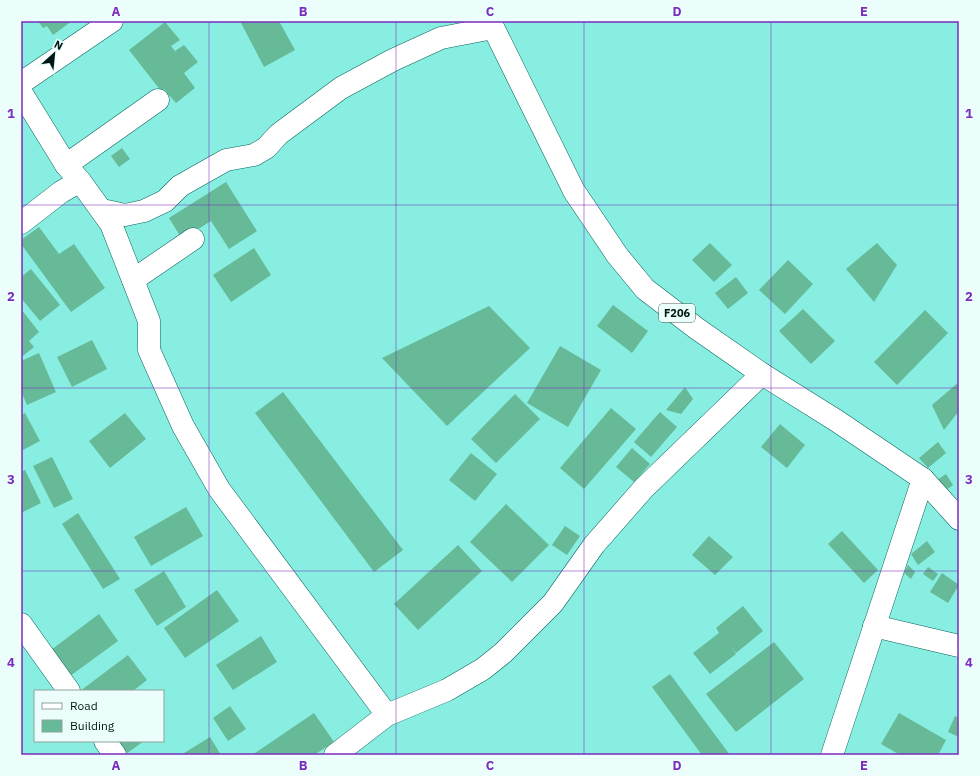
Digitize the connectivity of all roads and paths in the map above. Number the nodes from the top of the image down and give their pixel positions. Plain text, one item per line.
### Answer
1 (112, 21) edge
2 (491, 25) edge
3 (21, 83) edge
4 (21, 92) edge
5 (158, 100) dead end
6 (73, 173) junction
7 (102, 210) junction
8 (21, 223) edge
9 (193, 239) dead end
10 (133, 280) junction
11 (762, 374) junction
12 (923, 479) junction
13 (959, 519) edge
14 (874, 626) junction
15 (22, 629) edge
16 (959, 646) edge
17 (68, 690) edge
18 (387, 715) junction
19 (106, 742) edge
20 (115, 755) edge
21 (335, 755) edge
22 (832, 755) edge

1 - 3 street
2 - 7 street
2 - 11 street, F206
4 - 6 street
5 - 6 street
6 - 7 street
6 - 8 street
7 - 10 street
9 - 10 street
10 - 18 street
11 - 12 street, F206
11 - 18 street
12 - 13 street, F206
12 - 14 street
14 - 16 street
14 - 22 street
15 - 17 street
18 - 21 street
19 - 20 street

